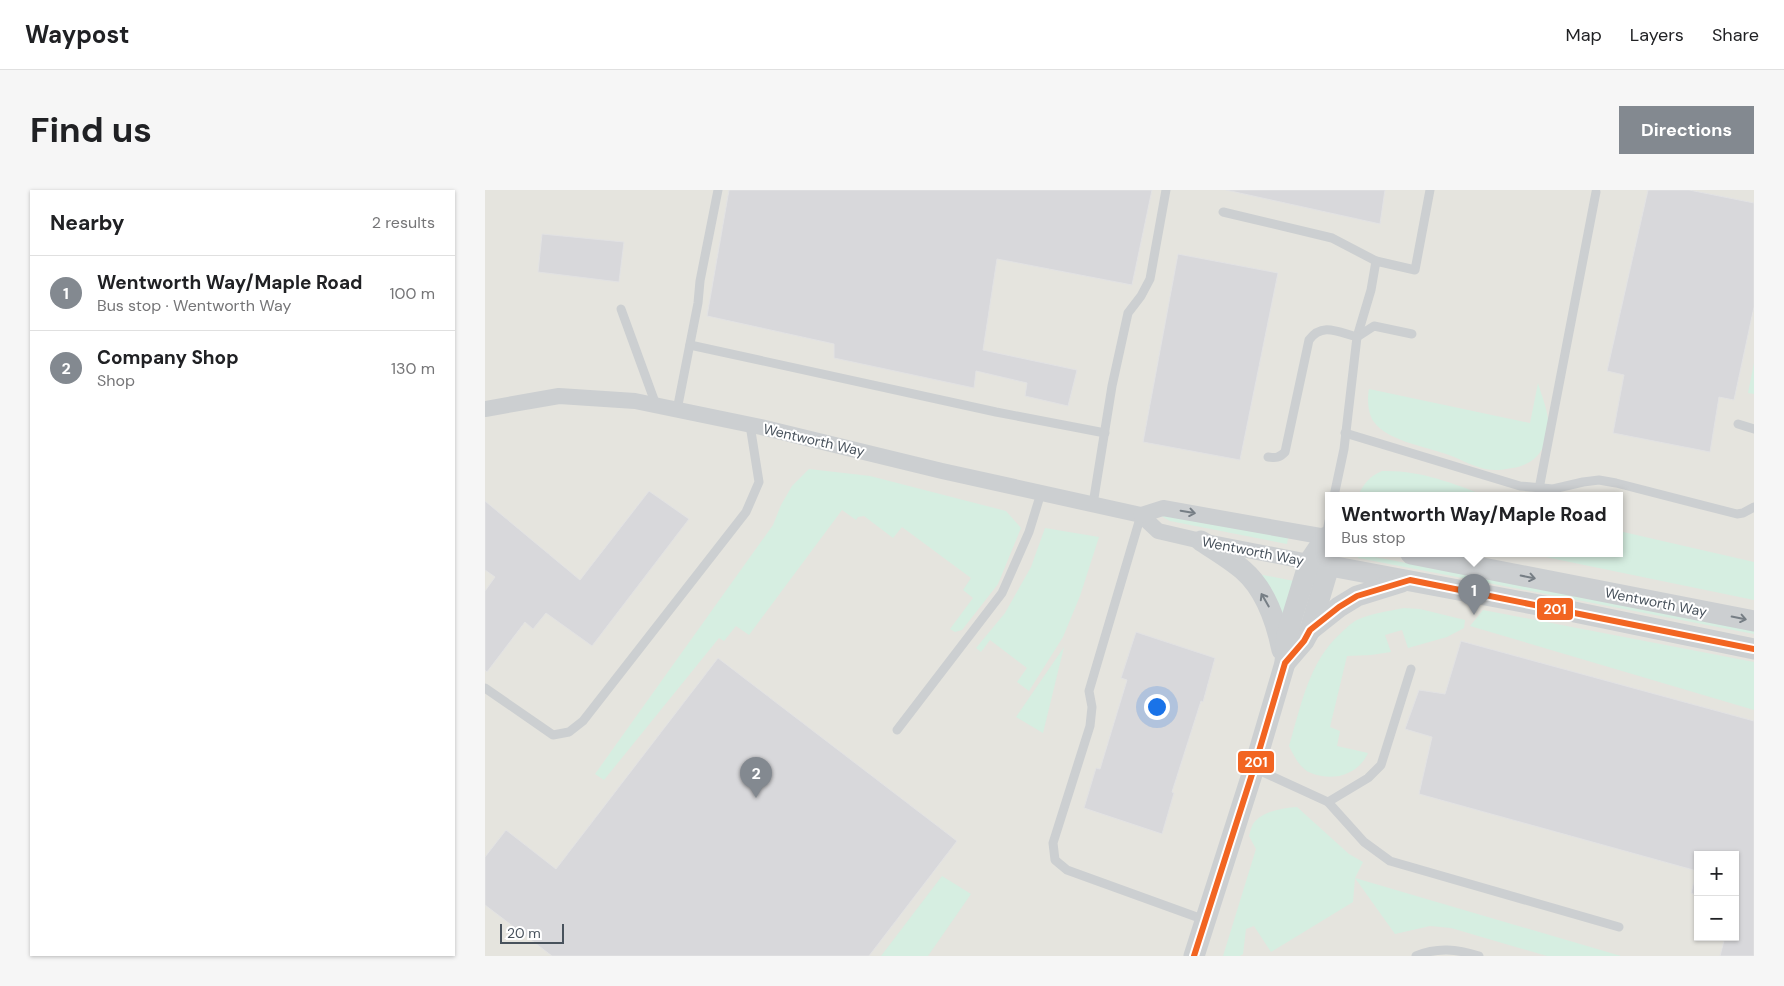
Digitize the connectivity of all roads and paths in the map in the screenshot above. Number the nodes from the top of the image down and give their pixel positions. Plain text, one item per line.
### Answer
1 (718, 190) edge
2 (1166, 190) edge
3 (1430, 190) edge
4 (1596, 192) dead end
5 (1223, 212) dead end
6 (1376, 261) junction
7 (621, 309) dead end
8 (1411, 334) dead end
9 (1357, 337) junction
10 (690, 345) junction
11 (656, 405) junction
12 (485, 409) edge
13 (677, 410) junction
14 (1738, 424) dead end
15 (750, 425) junction
16 (1754, 428) edge
17 (1105, 433) junction
18 (1345, 434) junction
19 (1268, 457) dead end
20 (1539, 488) junction
21 (1335, 492) edge
22 (1041, 493) junction
23 (1093, 504) junction
24 (1754, 507) edge
25 (1141, 515) junction
26 (1325, 532) edge
27 (1201, 541) junction
28 (1325, 543) edge
29 (1426, 557) edge
30 (1319, 564) junction
31 (1410, 580) junction
32 (1754, 621) edge
33 (1310, 630) junction
34 (1754, 650) edge
35 (1285, 663) junction
36 (1411, 670) dead end
37 (485, 688) edge
38 (897, 730) dead end
39 (1254, 768) junction
40 (1328, 802) junction
41 (1205, 920) junction
42 (1619, 927) dead end
43 (1194, 956) edge
44 (1416, 956) edge
45 (1479, 956) edge

1 - 10 lane
2 - 17 lane
3 - 6 lane
4 - 20 lane
5 - 6 lane
6 - 9 lane
7 - 11 lane
8 - 9 lane
9 - 18 lane
9 - 19 lane
10 - 13 lane
10 - 17 lane
11 - 12 street, Wentworth Way
11 - 13 street, Wentworth Way
13 - 15 street, Wentworth Way
14 - 16 lane
15 - 22 street, Wentworth Way
15 - 37 lane
17 - 23 lane
18 - 20 lane
18 - 21 lane
20 - 24 lane
22 - 23 street, Wentworth Way
22 - 38 lane
23 - 25 street, Wentworth Way
25 -> 26 street, Wentworth Way
25 - 27 street, Wentworth Way
25 - 41 lane
27 - 30 street, Wentworth Way
35 -> 27 street
28 - 30 street
29 -> 32 street, Wentworth Way
30 - 31 street, Wentworth Way
30 - 33 street
30 - 35 street
31 - 33 street
31 - 34 street, Wentworth Way
33 - 35 street
35 - 39 street
36 - 40 lane
39 - 40 lane
39 - 41 street
40 - 42 lane
41 - 43 street
44 - 45 lane

